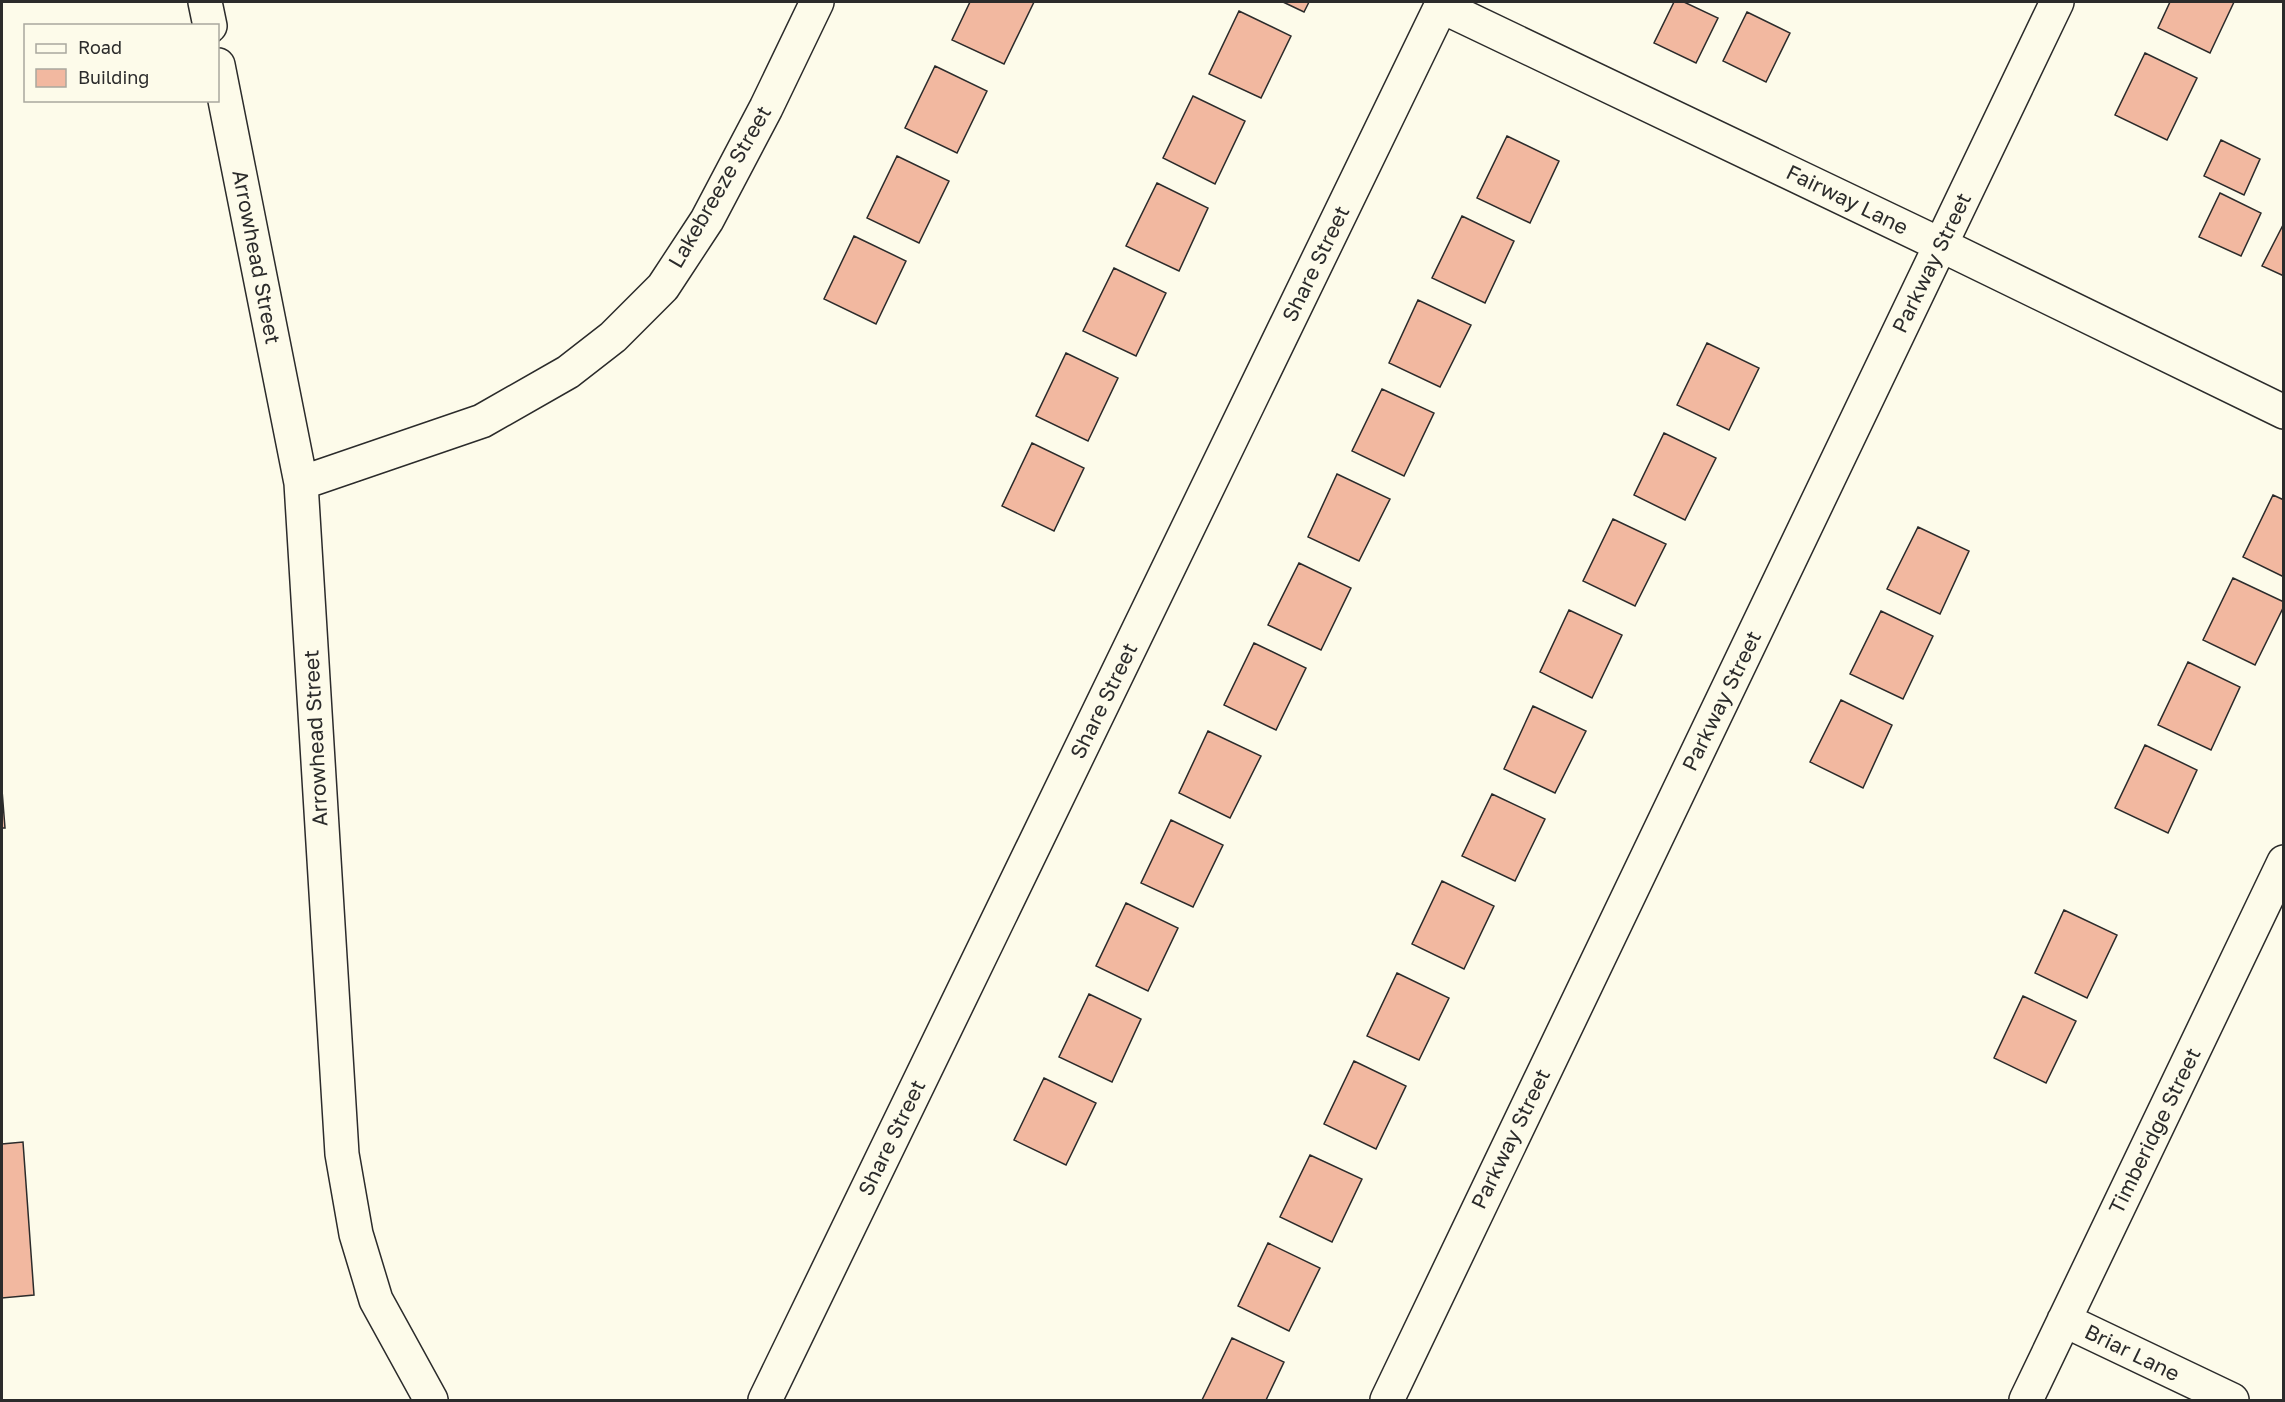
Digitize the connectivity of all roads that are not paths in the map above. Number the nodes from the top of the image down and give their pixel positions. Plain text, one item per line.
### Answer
1 (205, 2) edge
2 (817, 2) edge
3 (2056, 2) edge
4 (1442, 4) edge
5 (210, 24) edge
6 (219, 70) edge
7 (1941, 245) junction
8 (2283, 412) edge
9 (301, 483) junction
10 (2283, 862) edge
11 (2064, 1320) junction
12 (431, 1401) edge
13 (765, 1401) edge
14 (1386, 1401) edge
15 (2026, 1401) edge
16 (2232, 1401) edge

1 - 5 street
2 - 9 street, Lakebreeze Street
3 - 7 street, Parkway Street
4 - 7 street, Fairway Lane
4 - 13 street, Share Street
6 - 9 street, Arrowhead Street
7 - 8 street, Fairway Lane
7 - 14 street, Parkway Street
9 - 12 street, Arrowhead Street
10 - 11 street, Timberidge Street
11 - 15 street, Timberidge Street
11 - 16 street, Briar Lane

